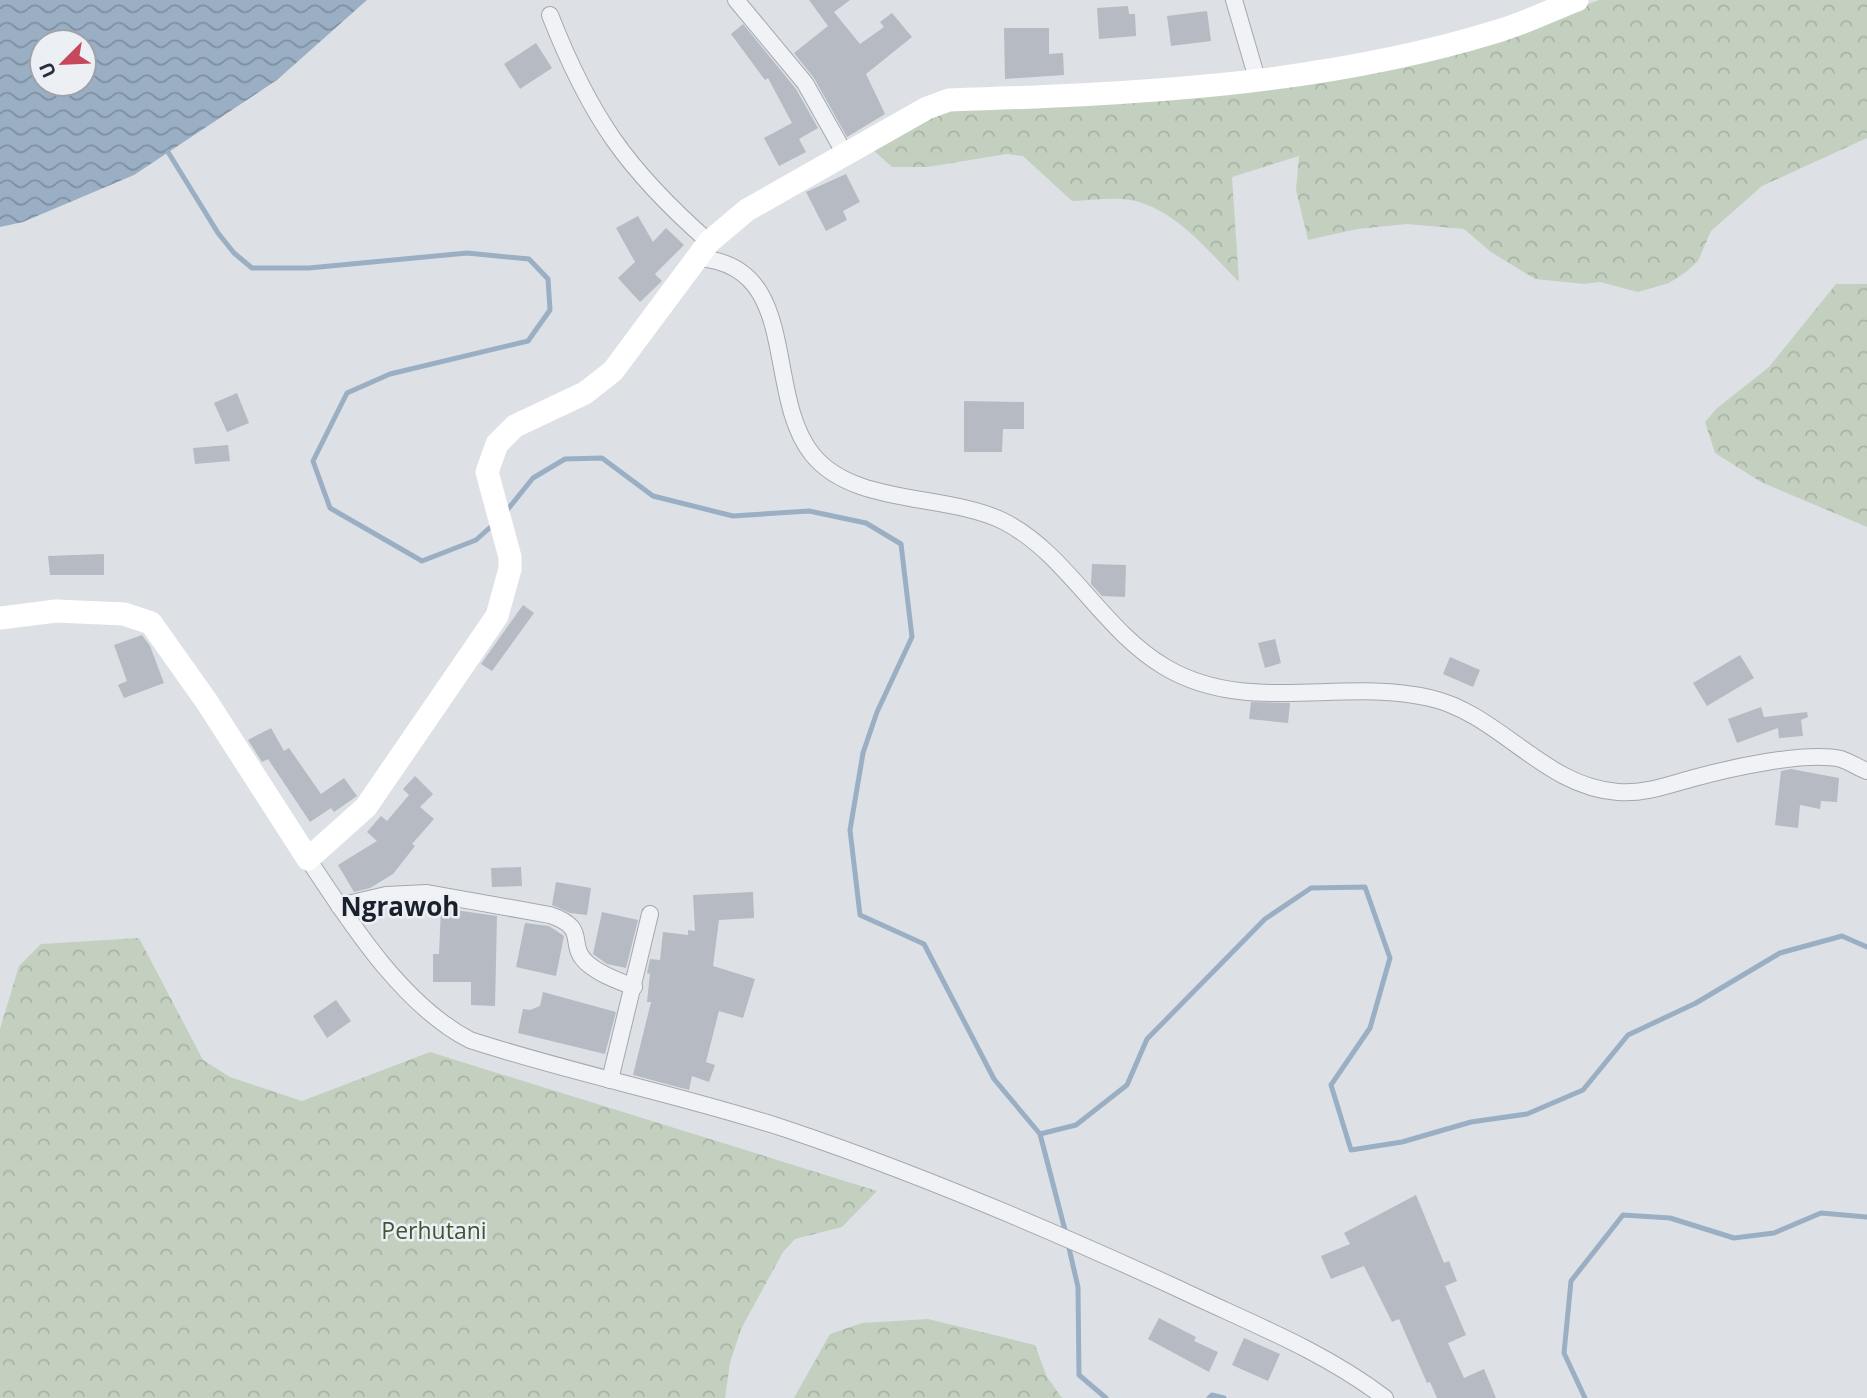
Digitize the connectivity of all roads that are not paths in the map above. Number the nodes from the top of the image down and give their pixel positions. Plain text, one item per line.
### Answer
1 (736, 0) edge
2 (1234, 0) edge
3 (1577, 0) edge
4 (550, 15) dead end
5 (1258, 82) junction
6 (845, 154) junction
7 (703, 250) junction
8 (0, 618) edge
9 (1867, 771) edge
10 (308, 859) junction
11 (339, 906) junction
12 (650, 914) dead end
13 (634, 987) junction
14 (610, 1080) junction
15 (1385, 1398) edge

1 - 6 street
2 - 5 street
3 - 5 street
4 - 7 street
5 - 6 street
6 - 7 street
7 - 9 street
7 - 10 street
8 - 10 street
10 - 11 street
11 - 13 street
11 - 14 street
12 - 13 street
13 - 14 street
14 - 15 street

